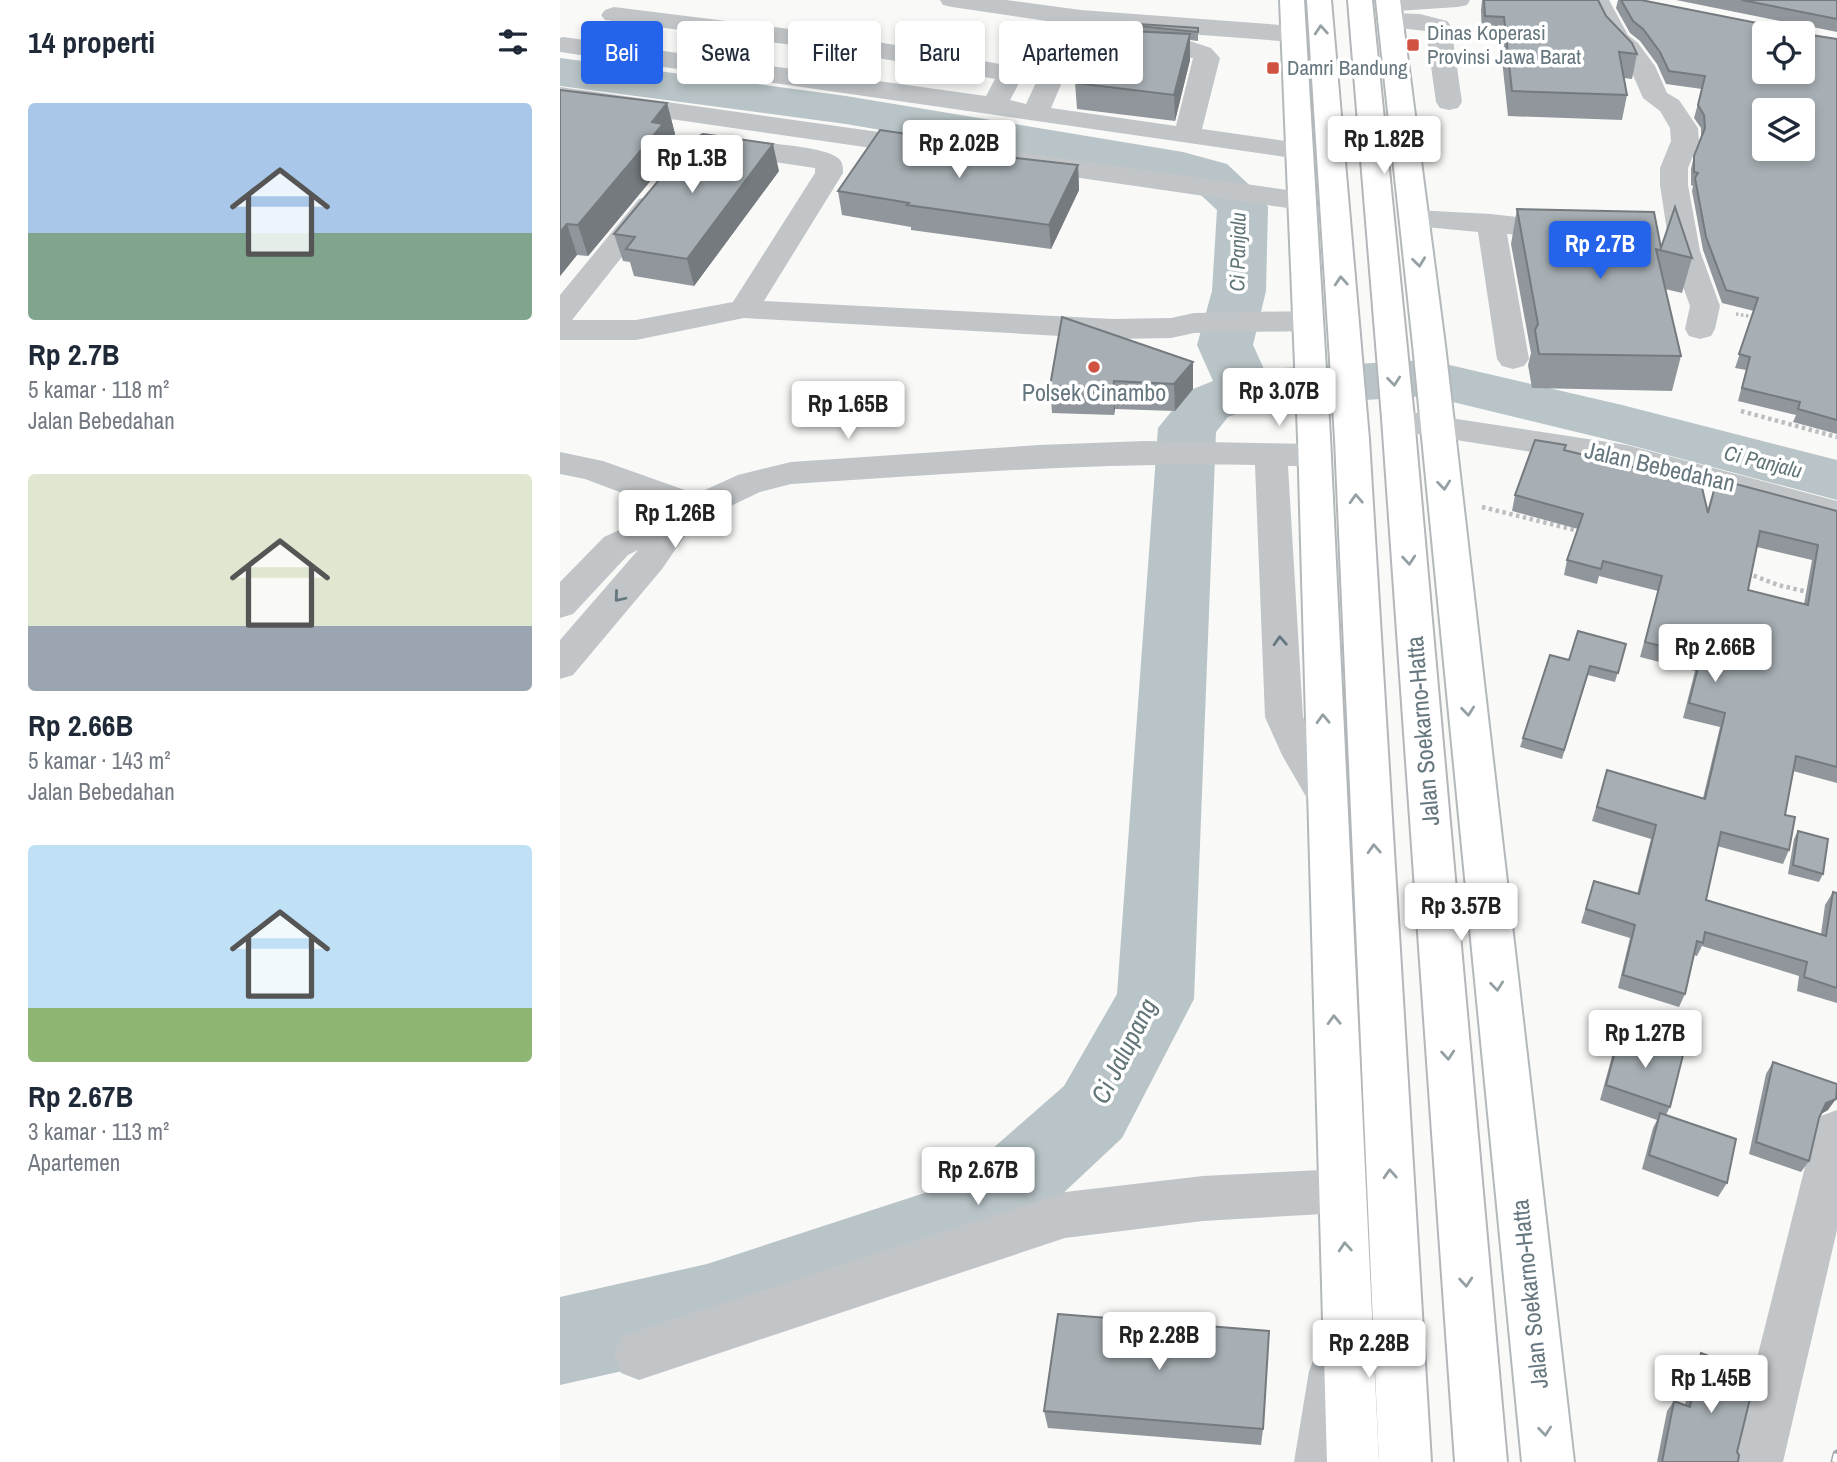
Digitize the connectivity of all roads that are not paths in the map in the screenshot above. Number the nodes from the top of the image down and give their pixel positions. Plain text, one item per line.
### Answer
1 (952, 0) edge
2 (1292, 0) edge
3 (1319, 0) edge
4 (1360, 0) edge
5 (1458, 0) edge
6 (1597, 0) edge
7 (1389, 8) edge
8 (614, 15) dead end
9 (1294, 38) junction
10 (563, 46) dead end
11 (1143, 46) edge
12 (1207, 58) junction
13 (999, 72) edge
14 (1005, 84) edge
15 (1048, 84) edge
16 (560, 95) edge
17 (1449, 102) dead end
18 (994, 104) junction
19 (1035, 114) junction
20 (1187, 135) junction
21 (1300, 151) junction
22 (697, 153) edge
23 (663, 189) edge
24 (1302, 201) junction
25 (1414, 219) junction
26 (1491, 223) junction
27 (1573, 230) edge
28 (744, 309) junction
29 (560, 315) edge
30 (1702, 318) road end
31 (560, 330) edge
32 (1308, 333) junction
33 (1513, 359) dead end
34 (1417, 421) junction
35 (1327, 444) junction
36 (1258, 455) junction
37 (560, 463) edge
38 (689, 512) junction
39 (1837, 513) edge
40 (615, 546) junction
41 (650, 560) junction
42 (560, 605) edge
43 (560, 665) edge
44 (1326, 796) junction
45 (1837, 1131) edge
46 (1340, 1191) junction
47 (1348, 1286) junction
48 (639, 1355) dead end
49 (1320, 1462) edge
50 (1353, 1462) edge
51 (1405, 1462) edge
52 (1481, 1462) edge
53 (1548, 1462) edge
54 (1757, 1462) edge

1 - 9 street
2 - 9 main road
35 -> 3 main road
4 -> 34 main road, Jalan Soekarno-Hatta
5 - 7 street
6 - 30 street
7 - 17 street
7 - 25 main road
8 - 13 street
9 - 12 street
9 - 21 main road
10 - 18 street
11 - 12 street
12 - 20 street
14 - 18 street
15 - 19 street
16 - 24 street
18 - 19 street
19 - 20 street
20 - 21 street
21 - 24 main road
22 - 28 street
23 - 29 street
24 - 32 main road
25 - 26 street
25 -> 34 main road
26 - 27 street
26 - 33 street
28 - 31 street
28 - 32 street
32 - 35 main road
34 - 39 street, Jalan Bebedahan
34 -> 52 main road, Jalan Soekarno-Hatta
34 -> 53 main road, Jalan Soekarno-Hatta
35 - 36 street
44 -> 35 main road
51 -> 35 main road
36 - 38 street
44 -> 36 street
37 - 38 street
38 - 40 street
38 - 41 street
40 - 41 street
40 - 42 street
41 -> 43 street
46 -> 44 main road
45 - 54 street
47 -> 46 main road
46 - 48 street
47 - 49 street
47 - 50 main road

